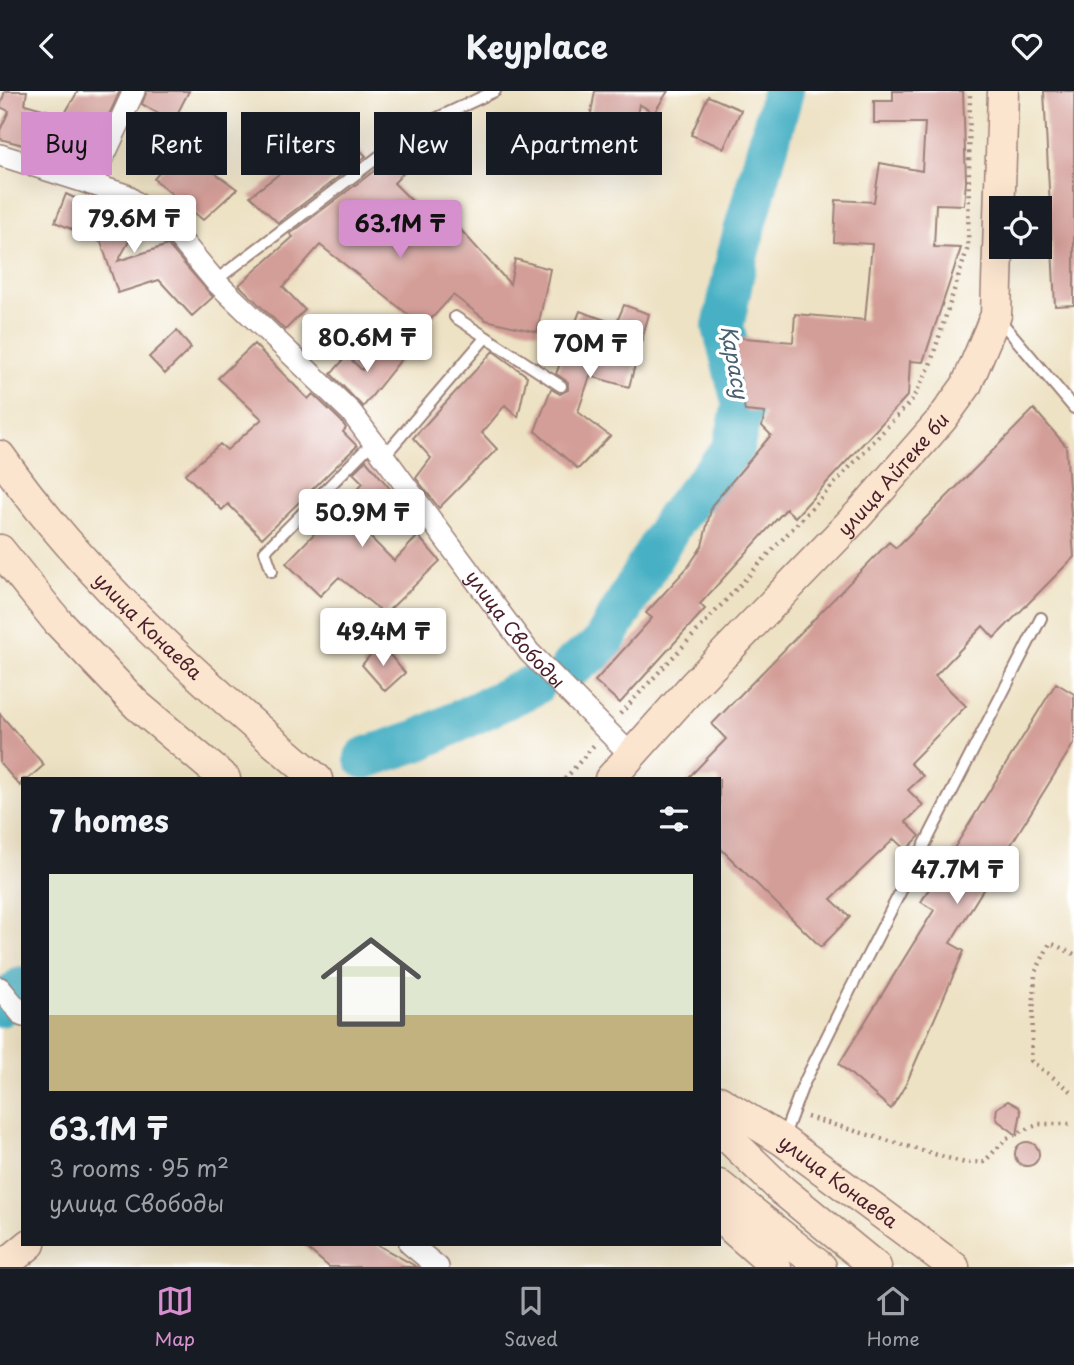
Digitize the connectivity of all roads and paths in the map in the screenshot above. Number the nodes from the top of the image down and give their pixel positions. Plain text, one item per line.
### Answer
1 (134, 91) edge
2 (495, 91) edge
3 (970, 91) edge
4 (1003, 91) edge
5 (0, 155) edge
6 (91, 184) junction
7 (215, 281) junction
8 (996, 315) junction
9 (456, 317) dead end
10 (486, 337) junction
11 (561, 386) dead end
12 (1074, 408) edge
13 (379, 449) junction
14 (0, 456) edge
15 (0, 549) edge
16 (272, 571) dead end
17 (1041, 618) dead end
18 (606, 730) junction
19 (630, 754) junction
20 (223, 777) edge
21 (315, 777) edge
22 (567, 777) edge
23 (612, 777) edge
24 (1074, 954) edge
25 (1074, 1093) edge
26 (721, 1102) edge
27 (792, 1112) junction
28 (1074, 1123) edge
29 (721, 1131) edge
30 (782, 1140) junction
31 (721, 1187) edge
32 (721, 1219) edge
33 (415, 1254) edge
34 (764, 1263) edge
35 (438, 1267) edge
36 (821, 1267) edge
37 (876, 1267) edge
38 (954, 1267) edge

1 - 6 street
2 - 7 lane
3 - 18 path
4 - 8 main road, улица Айтеке би
5 - 6 street, улица Свободы
6 - 7 street, улица Свободы
7 - 13 street, улица Свободы
8 - 12 lane
8 - 19 main road, улица Айтеке би
9 - 10 lane
10 - 11 lane
10 - 13 lane
13 - 16 lane
13 - 18 street, улица Свободы
14 - 21 main road, улица Конаева
15 - 20 main road
17 - 27 lane
18 - 19 street, улица Свободы
18 - 22 path
19 - 23 main road, улица Айтеке би
24 - 25 path
26 - 30 main road, улица Конаева
27 - 28 path
27 - 30 lane
29 - 37 main road, улица Конаева
30 - 38 main road, улица Конаева
31 - 36 main road
32 - 34 main road
33 - 35 street

